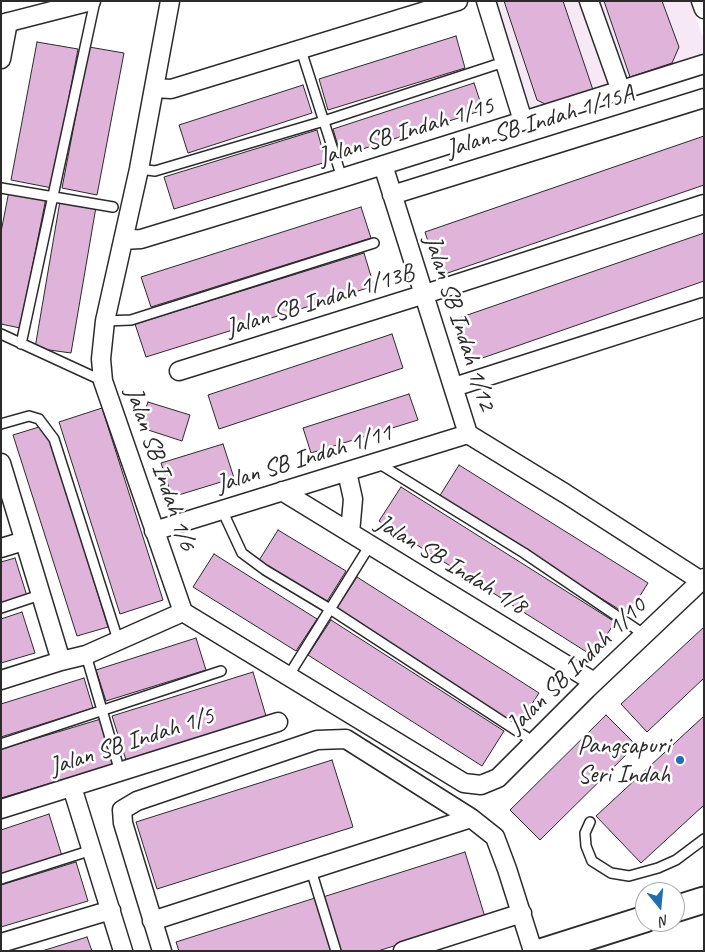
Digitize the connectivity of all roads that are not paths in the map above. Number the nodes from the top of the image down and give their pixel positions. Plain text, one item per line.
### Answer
1 (91, 1) edge
2 (95, 1) edge
3 (170, 1) edge
4 (458, 1) edge
5 (486, 1) edge
6 (589, 1) edge
7 (701, 1) edge
8 (704, 9) edge
9 (5, 23) edge
10 (301, 50) junction
11 (1, 59) edge
12 (504, 62) junction
13 (704, 64) edge
14 (154, 88) junction
15 (620, 91) junction
16 (704, 98) edge
17 (324, 121) junction
18 (523, 122) junction
19 (383, 165) junction
20 (139, 169) junction
21 (342, 178) junction
22 (1, 188) edge
23 (392, 195) junction
24 (53, 196) junction
25 (704, 204) edge
26 (113, 208) dead end
27 (122, 240) junction
28 (374, 243) dead end
29 (425, 294) junction
30 (704, 307) edge
31 (105, 322) junction
32 (1, 334) edge
33 (21, 344) junction
34 (179, 371) dead end
35 (103, 381) junction
36 (454, 387) junction
37 (1, 424) edge
38 (468, 434) junction
39 (378, 462) junction
40 (1, 464) edge
41 (347, 472) junction
42 (282, 491) junction
43 (222, 510) junction
44 (154, 531) junction
45 (350, 533) junction
46 (24, 541) junction
47 (370, 545) junction
48 (1, 548) edge
49 (702, 580) edge
50 (40, 595) junction
51 (1, 608) edge
52 (330, 609) junction
53 (183, 612) junction
54 (645, 635) junction
55 (118, 640) junction
56 (86, 655) junction
57 (61, 661) junction
58 (221, 670) dead end
59 (289, 675) junction
60 (1, 680) edge
61 (594, 682) junction
62 (102, 710) junction
63 (278, 722) dead end
64 (534, 742) junction
65 (1, 744) edge
66 (120, 772) junction
67 (72, 787) junction
68 (1, 809) edge
69 (471, 818) junction
70 (590, 822) dead end
71 (704, 839) edge
72 (92, 850) junction
73 (311, 870) junction
74 (1, 879) edge
75 (704, 900) edge
76 (685, 906) edge
77 (111, 910) junction
78 (522, 913) junction
79 (152, 921) junction
80 (635, 922) edge
81 (1, 943) edge
82 (123, 951) edge
83 (162, 951) edge
84 (336, 951) edge
85 (403, 951) edge
86 (534, 951) edge
87 (544, 951) edge

1 - 9 street
2 - 24 lane
3 - 14 street, Jalan SB Indah 1/6
4 - 10 street
5 - 12 street
6 - 15 street
7 - 8 street
9 - 11 street
10 - 14 street
10 - 17 lane
12 - 17 lane
12 - 18 street
13 - 15 street, Jalan SB Indah 1/15
14 - 20 street, Jalan SB Indah 1/6
15 - 18 street, Jalan SB Indah 1/15
16 - 23 street, Jalan SB Indah 1/15A
17 - 20 lane
17 - 21 lane
18 - 19 street, Jalan SB Indah 1/15
19 - 21 street, Jalan SB Indah 1/15
19 - 23 street, Jalan SB Indah 1/12
20 - 27 street, Jalan SB Indah 1/6
21 - 27 street, Jalan SB Indah 1/15
22 - 24 lane
23 - 29 street, Jalan SB Indah 1/12
24 - 26 lane
24 - 33 lane
25 - 29 street, Jalan SB Indah 1/13B
27 - 31 street, Jalan SB Indah 1/6
28 - 31 lane
29 - 34 street, Jalan SB Indah 1/13B
29 - 36 street, Jalan SB Indah 1/12
30 - 36 street
31 - 35 street, Jalan SB Indah 1/6
32 - 33 lane
33 - 35 lane
35 - 44 street, Jalan SB Indah 1/6
36 - 38 street, Jalan SB Indah 1/12
37 - 55 lane
38 - 39 street, Jalan SB Indah 1/11
38 - 49 street, Jalan SB Indah 1/12
39 - 41 street, Jalan SB Indah 1/11
39 - 54 lane
40 - 46 street
41 - 42 street, Jalan SB Indah 1/11
41 - 45 street
42 - 43 street, Jalan SB Indah 1/11
42 - 45 street, Jalan SB Indah 1/8
43 - 44 street, Jalan SB Indah 1/11
43 - 52 lane
44 - 53 street, Jalan SB Indah 1/6
45 - 47 street, Jalan SB Indah 1/8
46 - 48 street
46 - 50 street
47 - 52 lane
47 - 61 street, Jalan SB Indah 1/8
49 - 54 street, Jalan SB Indah 1/10
50 - 51 lane
50 - 57 street
52 - 59 lane
52 - 64 lane
53 - 55 street
53 - 59 street
54 - 61 street, Jalan SB Indah 1/10
55 - 56 street
56 - 57 street
56 - 62 lane
57 - 60 street
58 - 62 lane
59 - 64 street, Jalan SB Indah 1/10
61 - 64 street, Jalan SB Indah 1/10
62 - 65 lane
62 - 66 lane
63 - 66 street, Jalan SB Indah 1/5
66 - 67 street, Jalan SB Indah 1/5
67 - 68 street, Jalan SB Indah 1/5
67 - 72 street
69 - 73 street
69 - 78 street
69 - 79 street
70 - 71 lane
72 - 74 lane
72 - 77 street
73 - 79 street
73 - 84 lane
75 - 76 street
77 - 81 street
77 - 82 street
78 - 85 street
78 - 86 street
79 - 83 street
80 - 87 street

